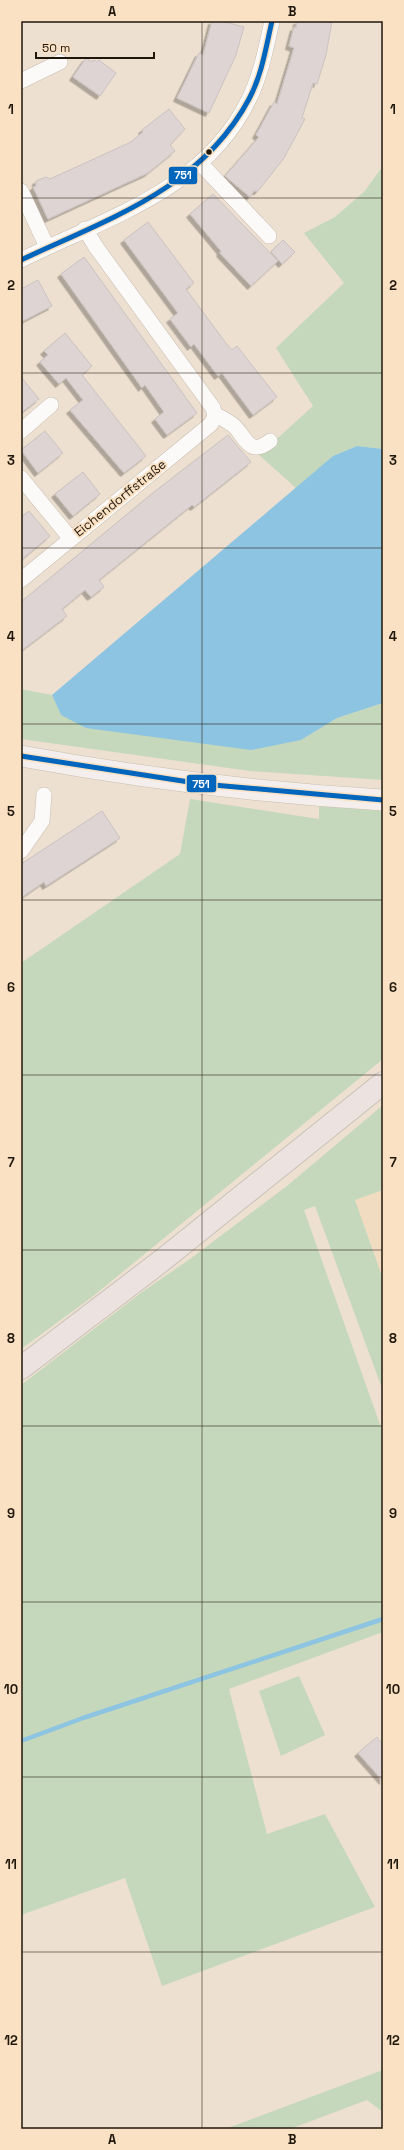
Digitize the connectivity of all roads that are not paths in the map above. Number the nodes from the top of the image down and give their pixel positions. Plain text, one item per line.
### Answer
1 (272, 21) edge
2 (60, 62) dead end
3 (21, 81) edge
4 (200, 164) junction
5 (21, 191) edge
6 (85, 229) junction
7 (269, 236) dead end
8 (47, 247) junction
9 (21, 260) edge
10 (51, 405) dead end
11 (215, 414) junction
12 (21, 430) edge
13 (270, 441) dead end
14 (21, 478) edge
15 (71, 539) junction
16 (21, 580) edge
17 (21, 756) edge
18 (44, 795) dead end
19 (383, 800) edge
20 (21, 851) edge
21 (383, 1083) edge
22 (21, 1368) edge

1 - 4 street
2 - 3 street
4 - 6 street
4 - 7 street
5 - 8 street
6 - 8 street
6 - 11 street
8 - 9 street
10 - 12 street
11 - 13 street
11 - 15 street, Eichendorffstraße
14 - 15 street
15 - 16 street, Eichendorffstraße
17 - 19 street
18 - 20 street
21 - 22 main road

